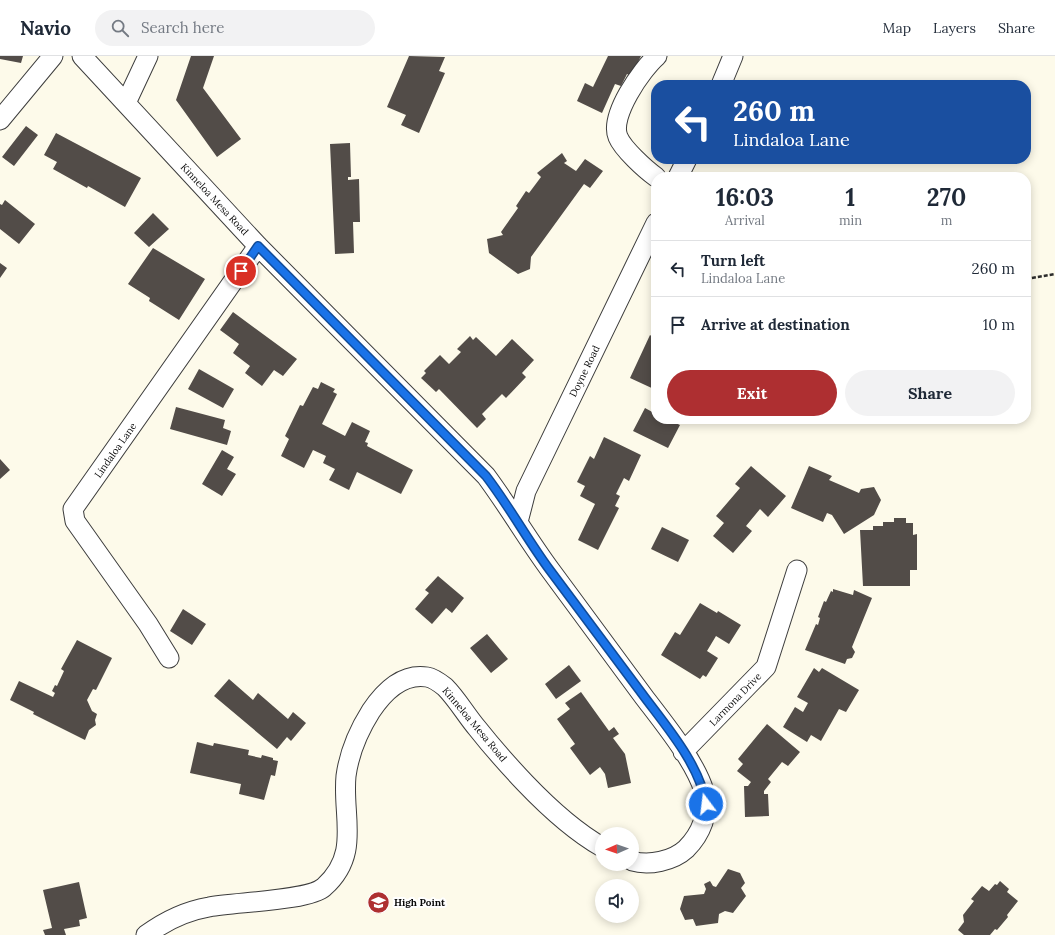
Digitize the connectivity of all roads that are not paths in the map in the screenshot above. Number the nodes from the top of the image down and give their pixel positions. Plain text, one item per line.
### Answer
1 (53, 56) edge
2 (82, 56) edge
3 (148, 56) edge
4 (657, 56) edge
5 (728, 57) edge
6 (722, 80) edge
7 (126, 104) junction
8 (0, 120) edge
9 (651, 172) edge
10 (651, 233) edge
11 (258, 246) junction
12 (518, 522) junction
13 (797, 570) dead end
14 (169, 658) dead end
15 (683, 752) junction
16 (595, 842) edge
17 (639, 862) edge
18 (146, 935) edge

1 - 8 street
2 - 7 street, Kinneloa Mesa Road
3 - 7 street
4 - 9 street
5 - 6 street
7 - 11 street, Kinneloa Mesa Road
10 - 12 street, Doyne Road
11 - 12 street, Kinneloa Mesa Road
11 - 14 street, Lindaloa Lane
12 - 15 street, Kinneloa Mesa Road
13 - 15 street, Larmona Drive
15 - 17 street, Kinneloa Mesa Road
16 - 18 street, Kinneloa Mesa Road

